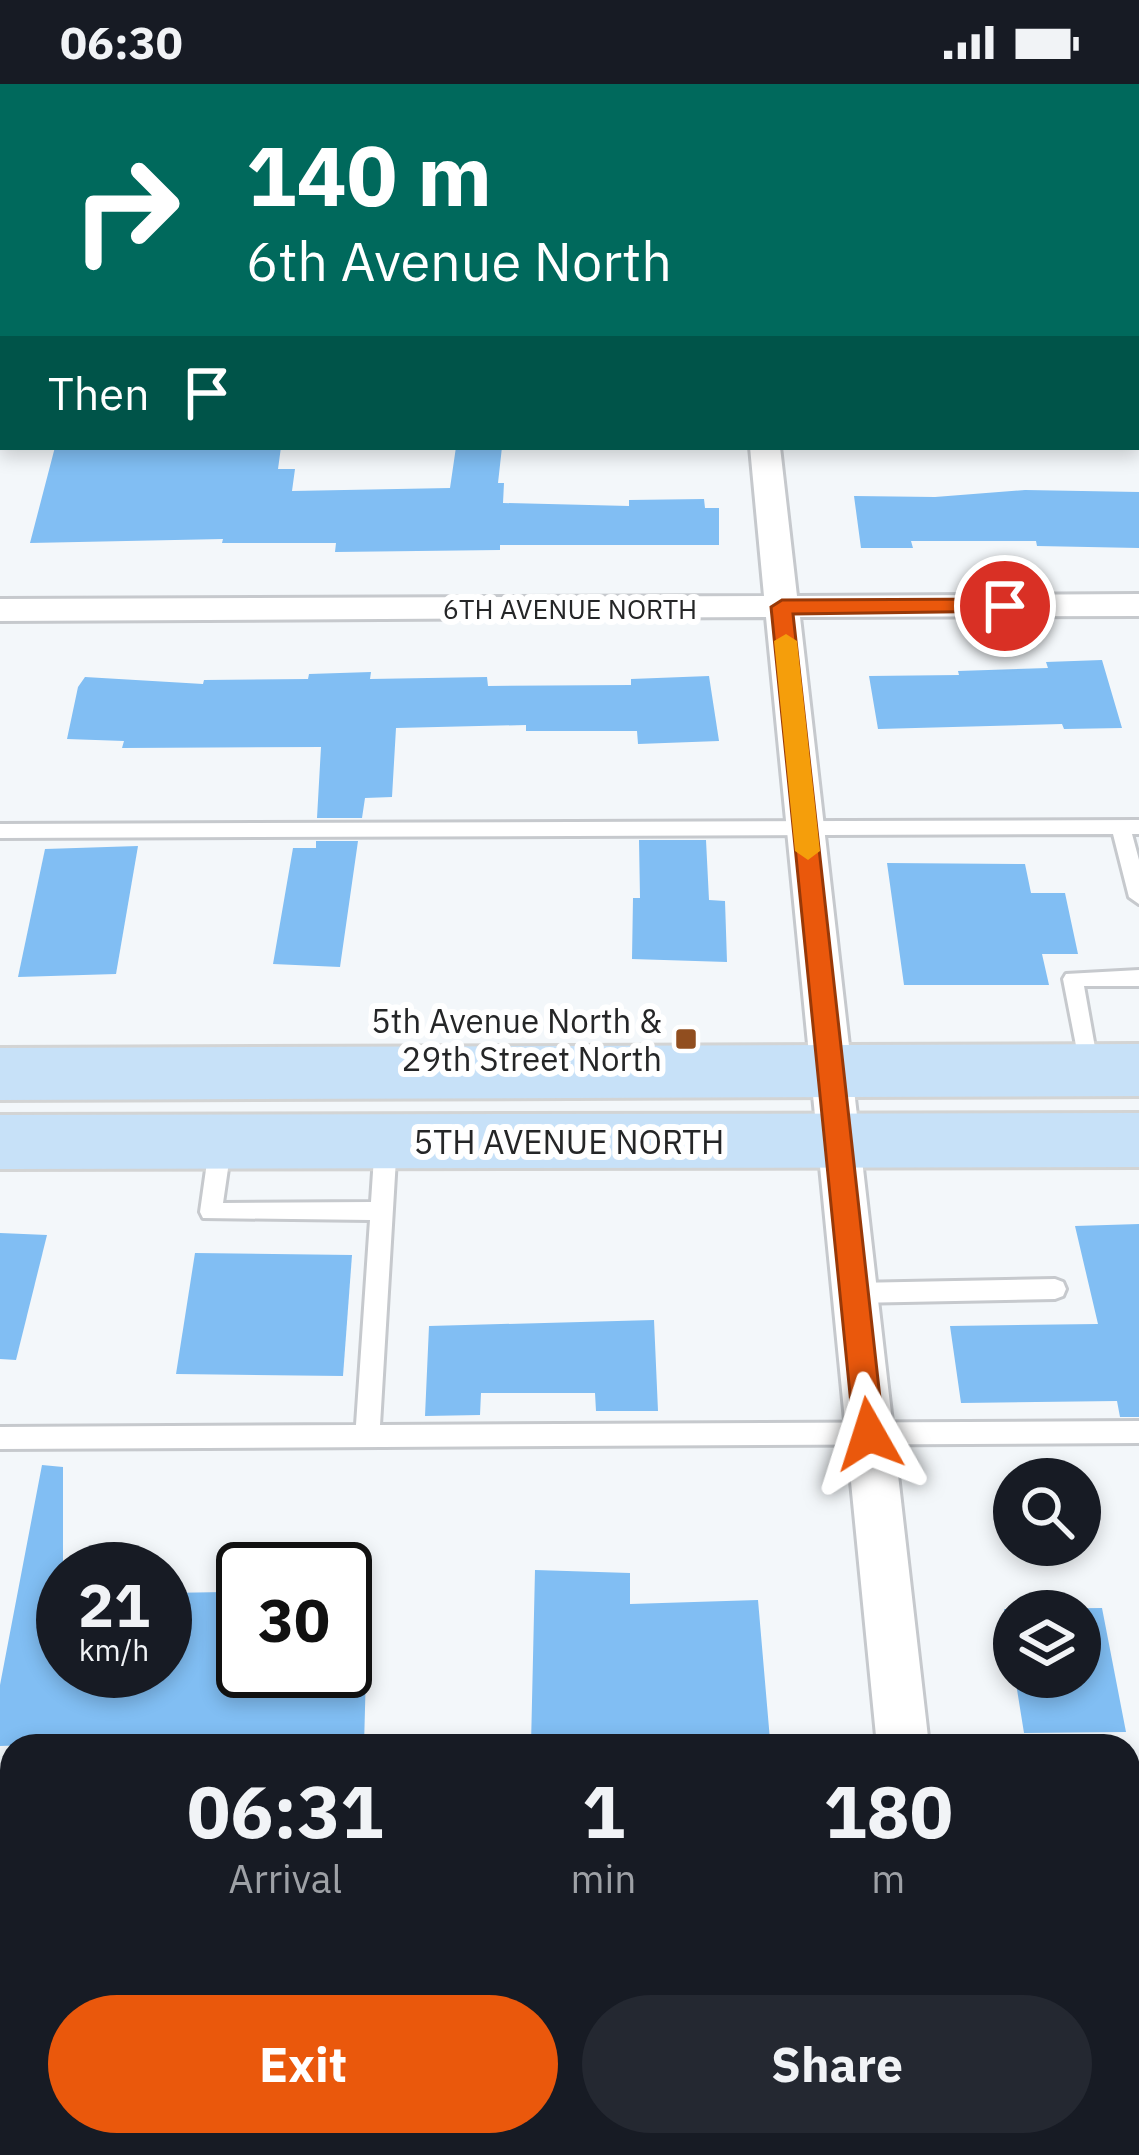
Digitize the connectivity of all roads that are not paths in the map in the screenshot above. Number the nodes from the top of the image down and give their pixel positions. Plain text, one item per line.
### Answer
1 (765, 450) edge
2 (1139, 605) edge
3 (782, 607) junction
4 (0, 610) edge
5 (805, 827) junction
6 (1130, 827) edge
7 (0, 831) edge
8 (1139, 898) edge
9 (1139, 979) edge
10 (1114, 1070) edge
11 (831, 1071) junction
12 (0, 1074) edge
13 (221, 1141) junction
14 (386, 1141) junction
15 (838, 1141) junction
16 (1139, 1141) edge
17 (0, 1142) edge
18 (384, 1211) junction
19 (1055, 1288) dead end
20 (854, 1293) junction
21 (1139, 1432) edge
22 (869, 1434) junction
23 (367, 1436) junction
24 (0, 1438) edge
25 (902, 1734) edge

1 - 3 street
2 - 3 street, 6TH AVENUE NORTH
3 - 4 street, 6TH AVENUE NORTH
3 - 5 street
5 - 6 lane
5 - 7 lane
5 - 11 street
6 - 8 lane
9 - 10 lane
10 - 11 main road, 5TH AVENUE NORTH
11 - 12 main road, 5TH AVENUE NORTH
11 - 15 street
13 - 14 main road, 5TH AVENUE NORTH
13 - 17 main road, 5TH AVENUE NORTH
13 - 18 lane
14 - 15 main road, 5TH AVENUE NORTH
14 - 18 lane
15 - 16 main road, 5TH AVENUE NORTH
15 - 20 street
18 - 23 lane
19 - 20 lane
20 - 22 street
21 - 22 lane
22 - 23 lane
22 - 25 street
23 - 24 lane

